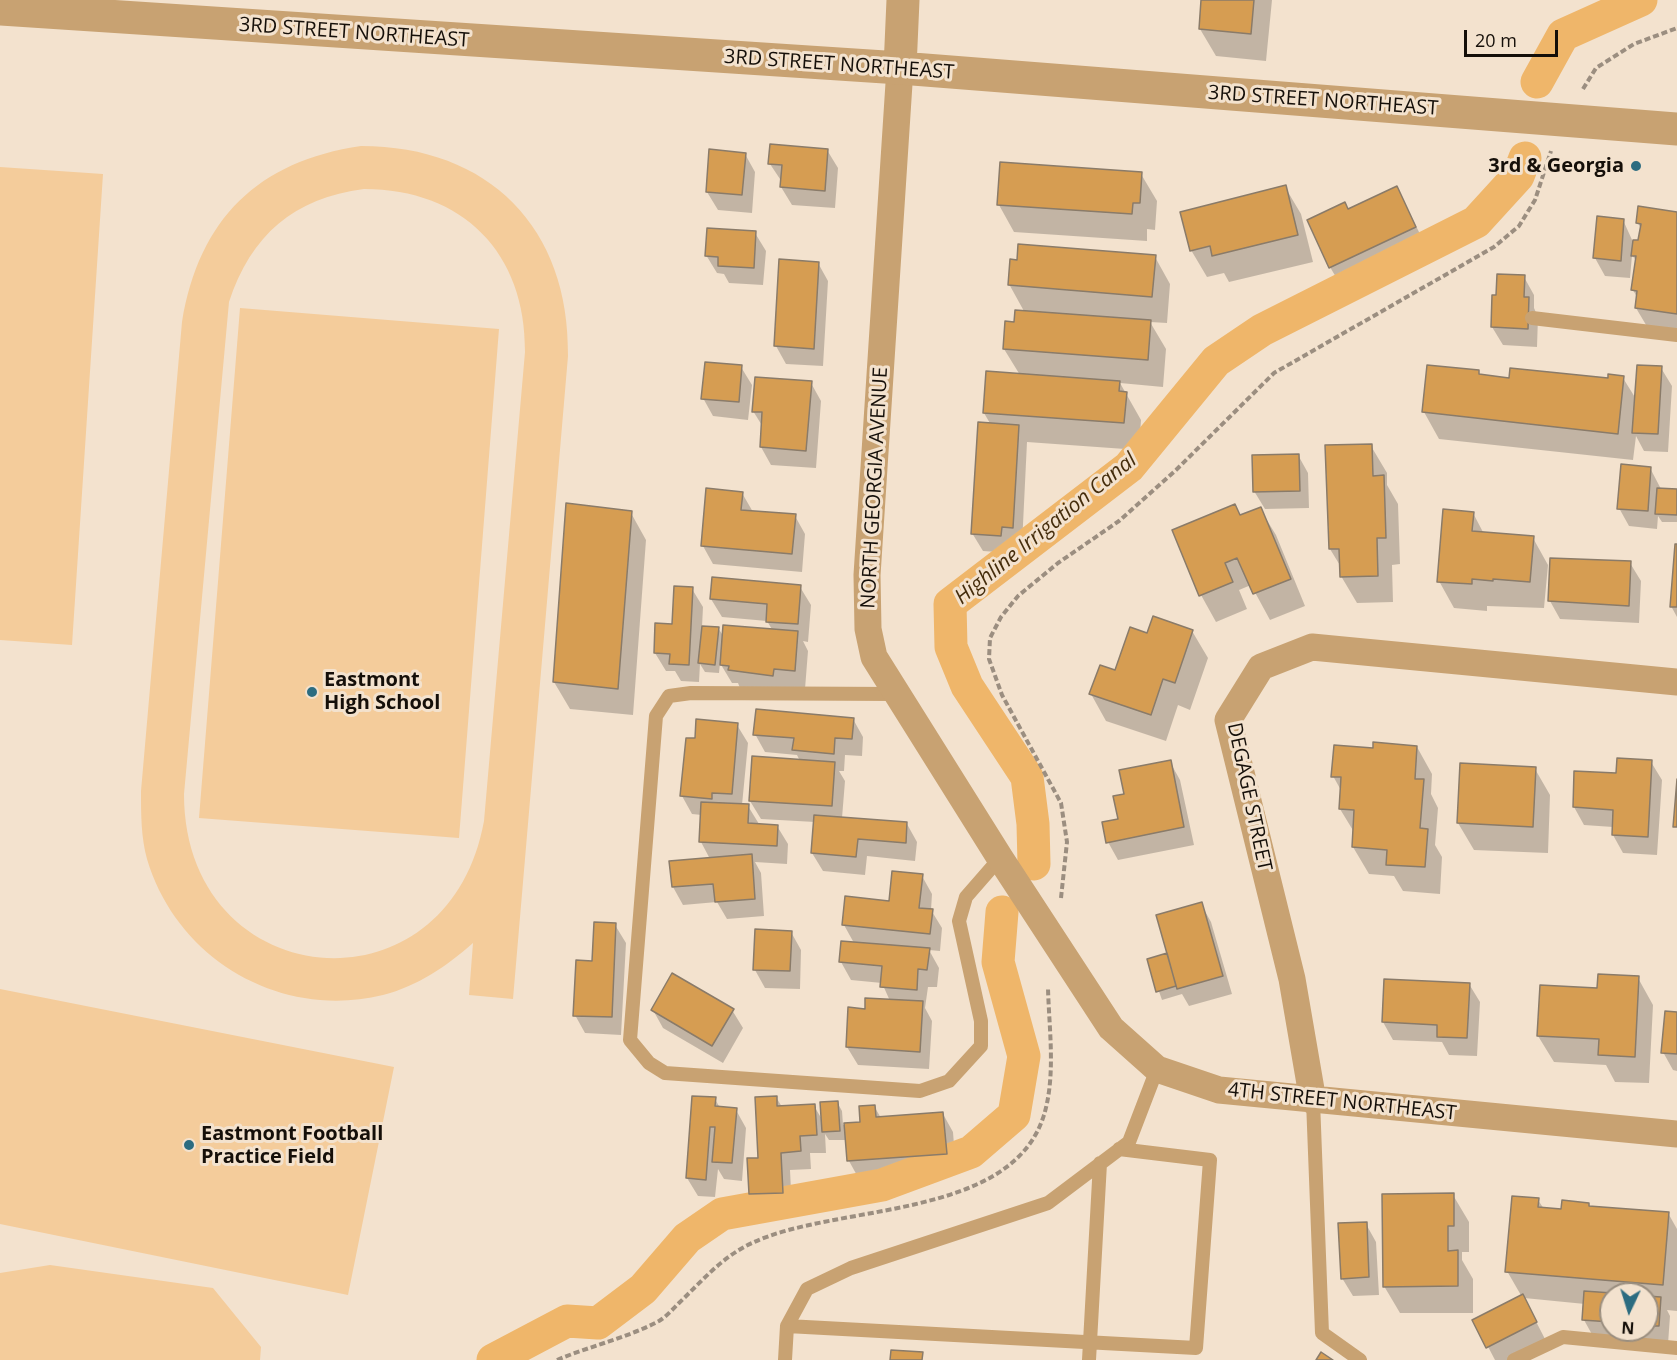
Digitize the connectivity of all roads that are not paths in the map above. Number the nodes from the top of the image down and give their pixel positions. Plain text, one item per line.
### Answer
1 (903, 0) edge
2 (0, 9) edge
3 (900, 68) junction
4 (1677, 129) edge
5 (1532, 318) dead end
6 (1677, 335) edge
7 (1677, 682) edge
8 (896, 694) junction
9 (1000, 858) junction
10 (1059, 949) joint
11 (1157, 1069) junction
12 (1313, 1101) junction
13 (1677, 1134) edge
14 (1119, 1149) junction
15 (1100, 1163) junction
16 (787, 1326) junction
17 (1091, 1342) junction
18 (1677, 1348) edge
19 (1196, 1354) edge
20 (785, 1360) edge
21 (1089, 1360) edge
22 (1360, 1360) edge
23 (1514, 1360) edge

1 - 3 street, NORTH GEORGIA AVENUE
2 - 3 street, 3RD STREET NORTHEAST
3 - 4 street, 3RD STREET NORTHEAST
3 - 8 street, NORTH GEORGIA AVENUE
5 - 6 lane
7 - 12 street, DEGAGE STREET
8 - 9 street, NORTH GEORGIA AVENUE
8 - 9 lane
9 - 10 street, NORTH GEORGIA AVENUE
10 - 11 street, 4TH STREET NORTHEAST
11 - 12 street, 4TH STREET NORTHEAST
11 - 14 lane
12 - 13 street, 4TH STREET NORTHEAST
12 - 22 lane
14 - 15 lane
14 - 19 lane
15 - 16 lane
15 - 17 lane
16 - 17 lane
16 - 20 lane
17 - 19 lane
17 - 21 lane
18 - 23 lane

